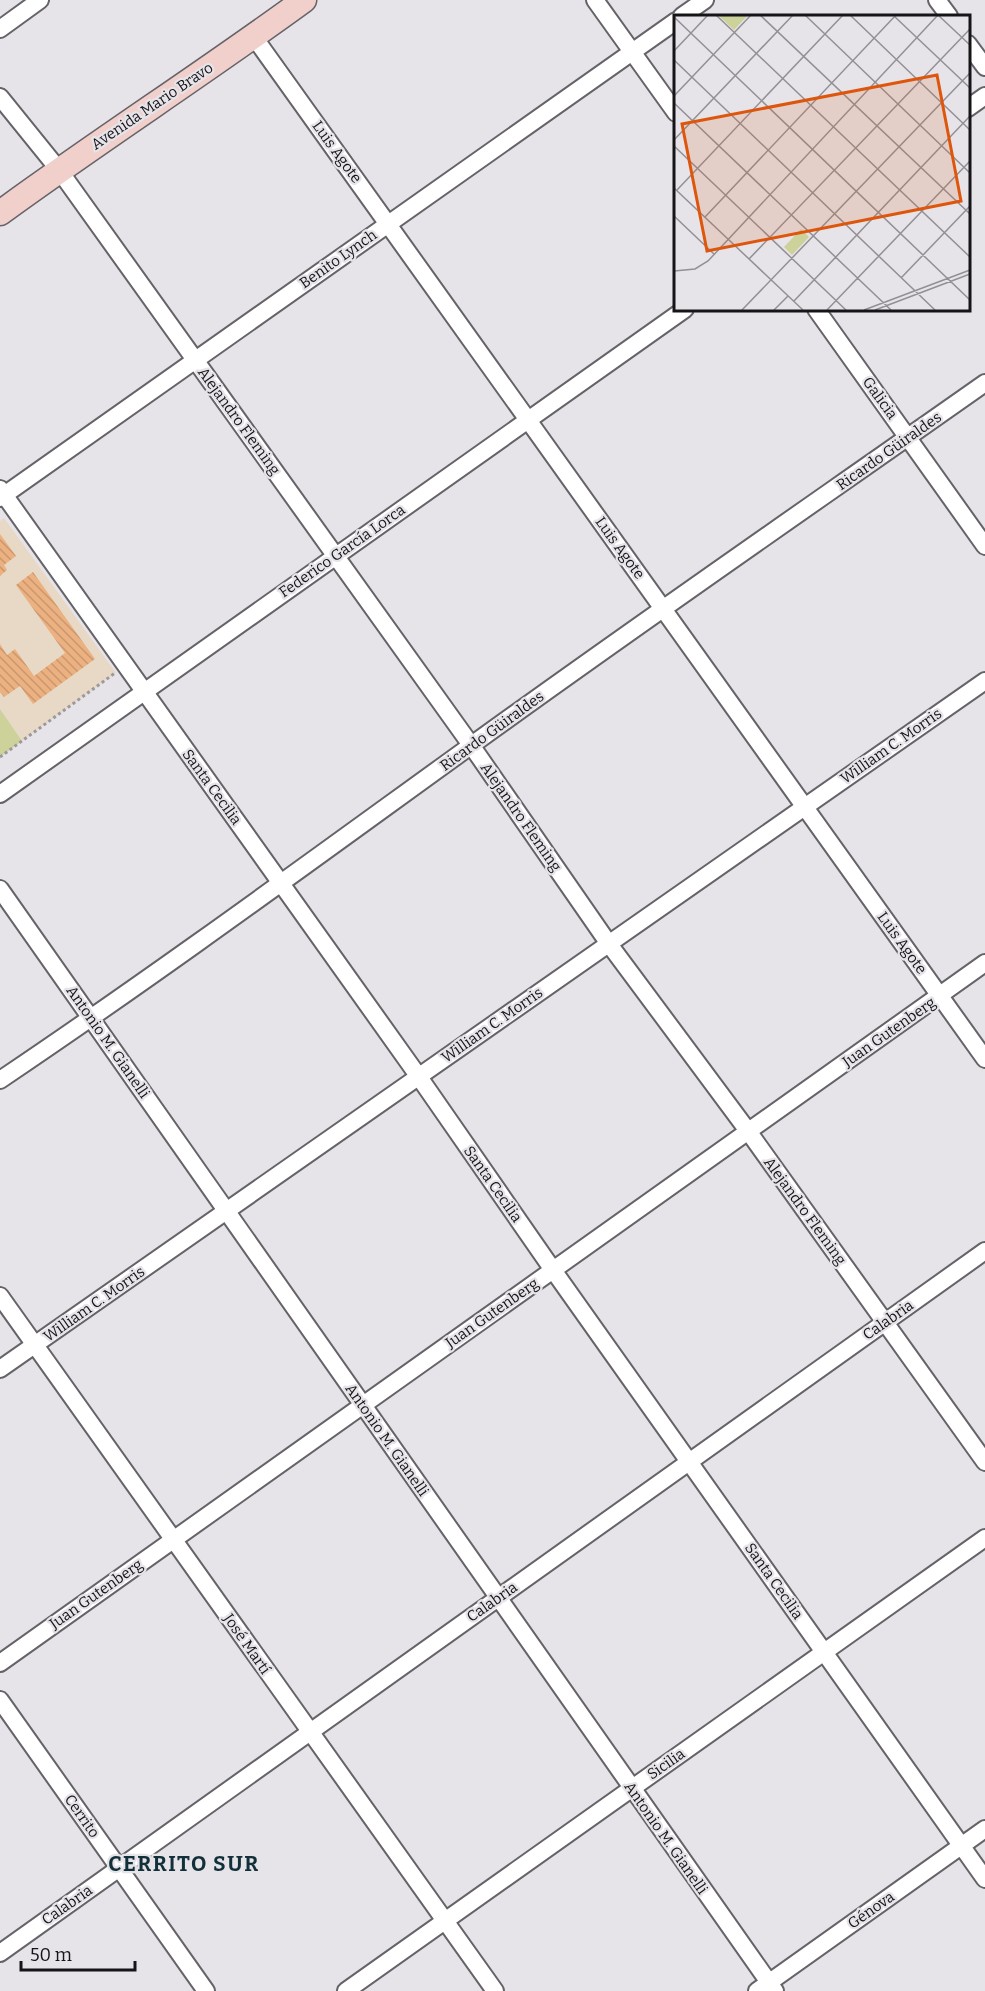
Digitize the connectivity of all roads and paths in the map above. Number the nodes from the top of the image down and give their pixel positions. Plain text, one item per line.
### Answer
1 (40, 0) edge
2 (304, 0) edge
3 (595, 0) edge
4 (705, 0) edge
5 (937, 0) edge
6 (683, 15) edge
7 (948, 15) edge
8 (674, 22) edge
9 (0, 29) edge
10 (254, 37) junction
11 (970, 45) edge
12 (632, 52) junction
13 (985, 67) edge
14 (985, 96) edge
15 (0, 97) edge
16 (970, 107) edge
17 (674, 110) edge
18 (59, 170) junction
19 (0, 213) edge
20 (388, 224) junction
21 (683, 310) edge
22 (817, 310) edge
23 (196, 360) junction
24 (985, 383) edge
25 (528, 420) junction
26 (908, 438) junction
27 (1, 494) edge
28 (985, 546) edge
29 (336, 556) junction
30 (664, 610) junction
31 (116, 673) dead end
32 (985, 681) edge
33 (143, 692) junction
34 (471, 745) junction
35 (0, 757) edge
36 (0, 794) edge
37 (804, 806) junction
38 (282, 884) junction
39 (0, 889) edge
40 (609, 944) junction
41 (985, 963) edge
42 (939, 995) junction
43 (91, 1019) junction
44 (985, 1059) edge
45 (418, 1077) junction
46 (0, 1080) edge
47 (748, 1131) junction
48 (226, 1211) junction
49 (985, 1251) edge
50 (553, 1270) junction
51 (0, 1296) edge
52 (885, 1322) junction
53 (35, 1345) junction
54 (0, 1370) edge
55 (363, 1405) junction
56 (689, 1462) junction
57 (985, 1462) edge
58 (985, 1538) edge
59 (173, 1540) junction
60 (498, 1598) junction
61 (824, 1652) junction
62 (0, 1663) edge
63 (0, 1700) edge
64 (310, 1732) junction
65 (632, 1789) junction
66 (985, 1830) edge
67 (962, 1846) junction
68 (119, 1868) junction
69 (985, 1879) edge
70 (445, 1921) junction
71 (0, 1953) edge
72 (767, 1988) edge
73 (206, 1991) edge
74 (346, 1991) edge
75 (495, 1991) edge

1 - 9 street
2 - 10 main road, Avenida Mario Bravo
3 - 12 street
4 - 6 street
5 - 7 street
8 - 12 street, Benito Lynch
10 - 18 main road, Avenida Mario Bravo
10 - 20 street, Luis Agote
11 - 13 street
12 - 17 street
12 - 20 street, Benito Lynch
14 - 16 street
15 - 18 street, Alejandro Fleming
18 - 19 main road, Avenida Mario Bravo
18 - 23 street, Alejandro Fleming
20 - 23 street, Benito Lynch
20 - 25 street, Luis Agote
21 - 25 street, Federico García Lorca
22 - 26 street, Galicia
23 - 27 street, Benito Lynch
23 - 29 street, Alejandro Fleming
24 - 26 street, Ricardo Güiraldes
25 - 29 street, Federico García Lorca
25 - 30 street, Luis Agote
26 - 28 street, Galicia
26 - 30 street, Ricardo Güiraldes
27 - 33 street, Santa Cecilia
29 - 33 street, Federico García Lorca
29 - 34 street, Alejandro Fleming
30 - 34 street, Ricardo Güiraldes
30 - 37 street, Luis Agote
31 - 35 path
32 - 37 street, William C. Morris
33 - 36 street, Federico García Lorca
33 - 38 street, Santa Cecilia
34 - 38 street, Ricardo Güiraldes
34 - 40 street, Alejandro Fleming
37 - 40 street, William C. Morris
37 - 42 street, Luis Agote
38 - 43 street, Ricardo Güiraldes
38 - 45 street, Santa Cecilia
39 - 43 street, Antonio M. Gianelli
40 - 45 street, William C. Morris
40 - 47 street, Alejandro Fleming
41 - 42 street, Juan Gutenberg
42 - 44 street, Luis Agote
42 - 47 street, Juan Gutenberg
43 - 46 street, Ricardo Güiraldes
43 - 48 street, Antonio M. Gianelli
45 - 48 street, William C. Morris
45 - 50 street, Santa Cecilia
47 - 50 street, Juan Gutenberg
47 - 52 street, Alejandro Fleming
48 - 53 street, William C. Morris
48 - 55 street, Antonio M. Gianelli
49 - 52 street, Calabria
50 - 55 street, Juan Gutenberg
50 - 56 street, Santa Cecilia
51 - 53 street, José Martí
52 - 56 street, Calabria
52 - 57 street, Alejandro Fleming
53 - 54 street, William C. Morris
53 - 59 street, José Martí
55 - 59 street, Juan Gutenberg
55 - 60 street, Antonio M. Gianelli
56 - 60 street, Calabria
56 - 61 street, Santa Cecilia
58 - 61 street, Sicilia
59 - 62 street, Juan Gutenberg
59 - 64 street, José Martí
60 - 64 street, Calabria
60 - 65 street, Antonio M. Gianelli
61 - 65 street, Sicilia
61 - 67 street, Santa Cecilia
63 - 68 street, Cerrito
64 - 68 street, Calabria
64 - 70 street, José Martí
65 - 70 street, Sicilia
65 - 72 street, Antonio M. Gianelli
66 - 67 street, Génova
67 - 69 street, Santa Cecilia
67 - 72 street, Génova
68 - 71 street, Calabria
68 - 73 street, Cerrito
70 - 74 street, Sicilia
70 - 75 street, José Martí

